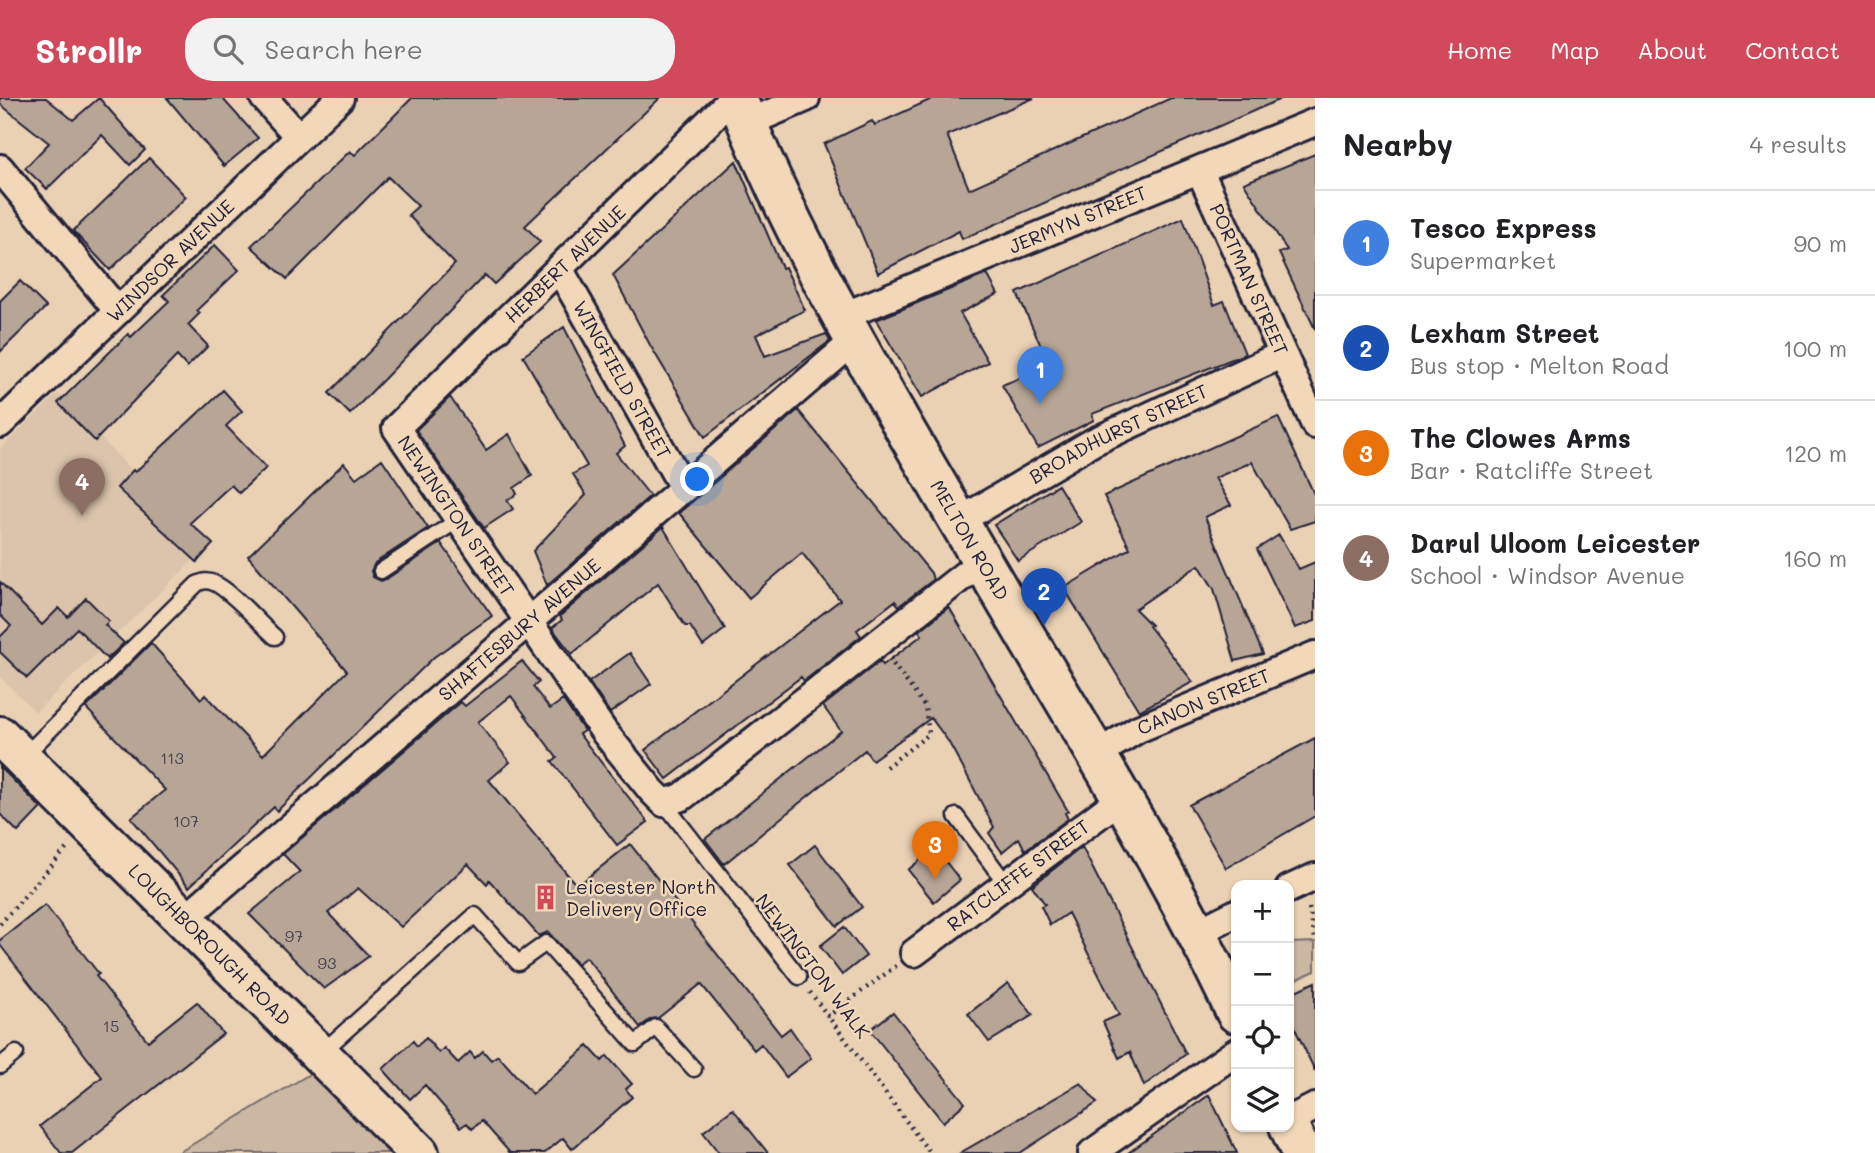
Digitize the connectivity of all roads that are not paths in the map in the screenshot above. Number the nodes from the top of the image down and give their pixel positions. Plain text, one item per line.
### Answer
1 (264, 98) edge
2 (340, 98) edge
3 (806, 98) edge
4 (739, 106) edge
5 (1315, 122) edge
6 (299, 137) junction
7 (0, 170) edge
8 (1200, 171) junction
9 (560, 270) junction
10 (118, 311) junction
11 (847, 329) junction
12 (1281, 355) junction
13 (0, 424) edge
14 (1315, 425) edge
15 (396, 428) joint
16 (684, 489) junction
17 (458, 520) junction
18 (959, 521) junction
19 (982, 561) junction
20 (381, 571) dead end
21 (528, 624) junction
22 (275, 637) dead end
23 (1315, 655) edge
24 (11, 747) edge
25 (1097, 754) junction
26 (1123, 797) junction
27 (664, 803) junction
28 (956, 816) dead end
29 (1315, 877) edge
30 (1007, 886) junction
31 (1294, 887) edge
32 (1231, 916) edge
33 (184, 919) junction
34 (1198, 932) junction
35 (914, 953) road end
36 (799, 977) road end
37 (1233, 1006) edge
38 (16, 1054) dead end
39 (319, 1054) junction
40 (1231, 1056) edge
41 (0, 1066) edge
42 (694, 1069) dead end
43 (1315, 1107) edge
44 (1294, 1117) edge
45 (1292, 1132) edge
46 (419, 1153) edge
47 (1092, 1153) edge
48 (1301, 1153) edge

1 - 6 street
2 - 6 street, WINDSOR AVENUE
3 - 4 street
4 - 9 street, HERBERT AVENUE
4 - 11 main road, MELTON ROAD
5 - 8 street, JERMYN STREET
6 - 10 street, WINDSOR AVENUE
7 - 10 street
8 - 11 street, JERMYN STREET
8 - 12 street, PORTMAN STREET
9 - 15 street, HERBERT AVENUE
9 - 16 street, WINGFIELD STREET
10 - 13 street, WINDSOR AVENUE
11 - 16 street, SHAFTESBURY AVENUE
11 - 18 main road, MELTON ROAD
12 - 14 street, PORTMAN STREET
12 - 18 street, BROADHURST STREET
15 - 17 street, NEWINGTON STREET
16 - 21 street, SHAFTESBURY AVENUE
17 - 20 lane
17 - 21 street, NEWINGTON STREET
18 - 19 main road, MELTON ROAD
19 - 25 main road, MELTON ROAD
19 - 27 street
21 - 27 street, NEWINGTON STREET
21 - 33 street, SHAFTESBURY AVENUE
22 - 24 lane
23 - 25 street, CANON STREET
24 - 33 main road, LOUGHBOROUGH ROAD
25 - 26 main road, MELTON ROAD
26 - 30 street, RATCLIFFE STREET
26 - 34 main road, MELTON ROAD
27 - 36 lane, NEWINGTON WALK
28 - 30 lane
29 - 31 street
30 - 35 street, RATCLIFFE STREET
32 - 34 street
33 - 39 main road, LOUGHBOROUGH ROAD
34 - 37 main road, MELTON ROAD
38 - 41 lane
39 - 42 lane
39 - 46 main road, LOUGHBOROUGH ROAD
40 - 47 street
43 - 44 street
45 - 48 main road

